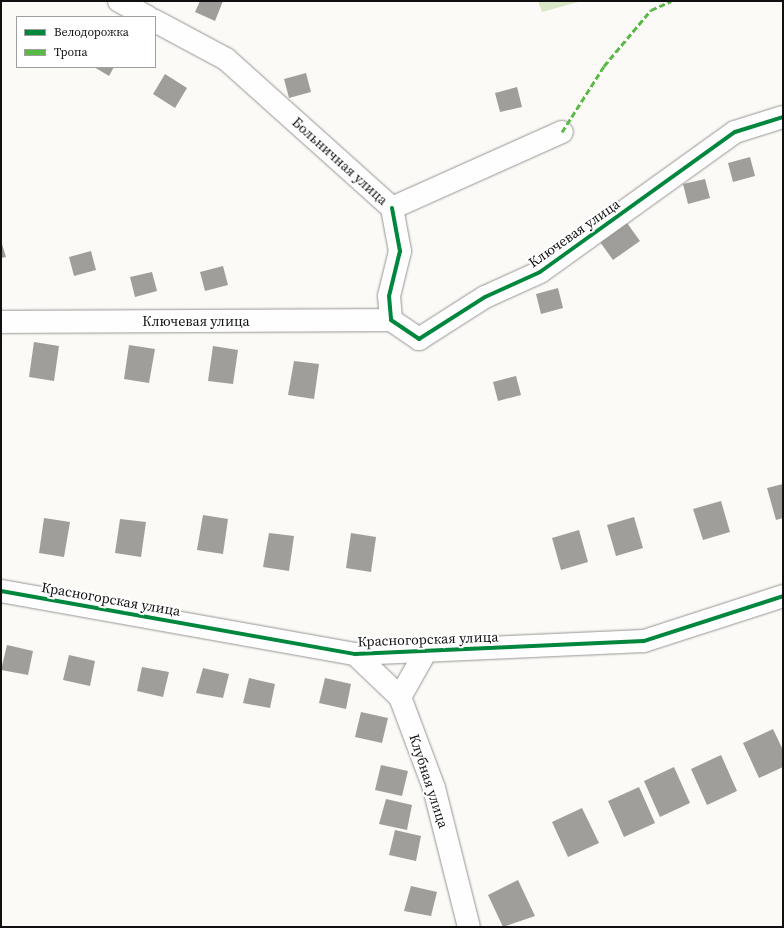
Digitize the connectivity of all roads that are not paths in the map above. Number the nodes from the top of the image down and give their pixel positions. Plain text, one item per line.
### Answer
1 (118, 1) edge
2 (146, 16) edge
3 (156, 22) edge
4 (783, 118) edge
5 (562, 132) dead end
6 (392, 208) junction
7 (391, 320) junction
8 (1, 322) edge
9 (1, 591) edge
10 (783, 596) edge
11 (426, 651) junction
12 (355, 654) junction
13 (400, 697) junction
14 (469, 927) edge

1 - 2 street
3 - 6 street, Больничная улица
4 - 7 street, Ключевая улица
5 - 6 street, Больничная улица
6 - 7 street
7 - 8 street, Ключевая улица
9 - 12 street, Красногорская улица
10 - 11 street, Красногорская улица
11 - 12 street, Красногорская улица
11 - 13 street
12 - 13 street, Клубная улица
13 - 14 street, Клубная улица

